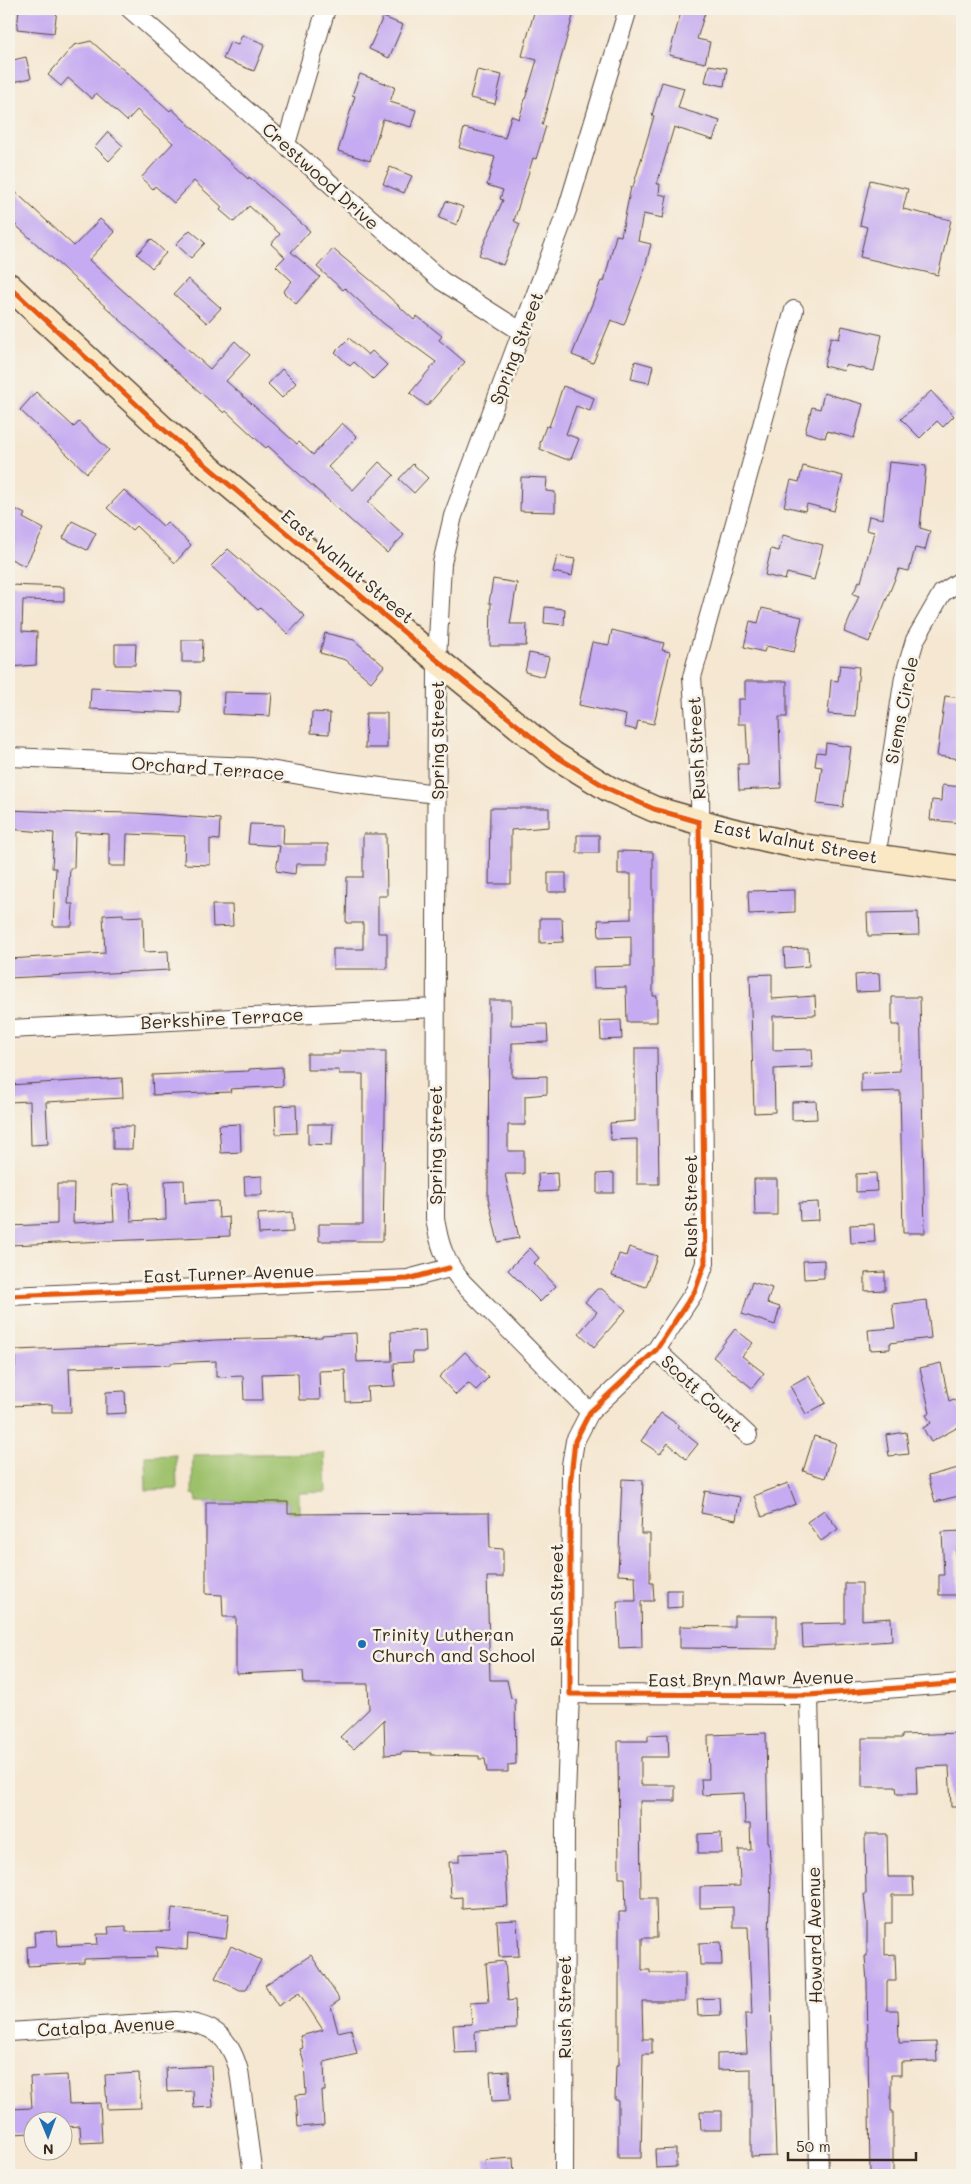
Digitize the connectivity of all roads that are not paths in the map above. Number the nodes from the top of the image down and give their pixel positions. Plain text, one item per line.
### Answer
1 (130, 9) edge
2 (326, 9) edge
3 (628, 9) edge
4 (286, 144) junction
5 (9, 286) edge
6 (794, 310) dead end
7 (522, 332) junction
8 (962, 580) edge
9 (437, 660) junction
10 (9, 757) edge
11 (436, 794) junction
12 (699, 822) junction
13 (876, 858) junction
14 (962, 869) edge
15 (435, 1008) junction
16 (9, 1029) edge
17 (449, 1268) junction
18 (9, 1296) edge
19 (656, 1350) junction
20 (590, 1412) junction
21 (748, 1435) dead end
22 (962, 1683) edge
23 (570, 1694) junction
24 (809, 1695) junction
25 (9, 2032) edge
26 (253, 2175) edge
27 (564, 2175) edge
28 (819, 2175) edge

1 - 4 street, Crestwood Drive
2 - 4 street
3 - 7 street, Spring Street
4 - 7 street, Crestwood Drive
5 - 9 street, East Walnut Street
6 - 12 street, Rush Street
7 - 9 street, Spring Street
8 - 13 street, Siems Circle
9 - 11 street, Spring Street
9 - 12 street, East Walnut Street
10 - 11 street, Orchard Terrace
11 - 15 street, Spring Street
12 - 13 street, East Walnut Street
12 - 19 street, Rush Street
13 - 14 street, East Walnut Street
15 - 16 street, Berkshire Terrace
15 - 17 street, Spring Street
17 - 18 street, East Turner Avenue
17 - 20 street, Spring Street
19 - 20 street, Rush Street
19 - 21 street, Scott Court
20 - 23 street, Rush Street
22 - 24 street, East Bryn Mawr Avenue
23 - 24 street, East Bryn Mawr Avenue
23 - 27 street, Rush Street
24 - 28 street, Howard Avenue
25 - 26 street, Catalpa Avenue

